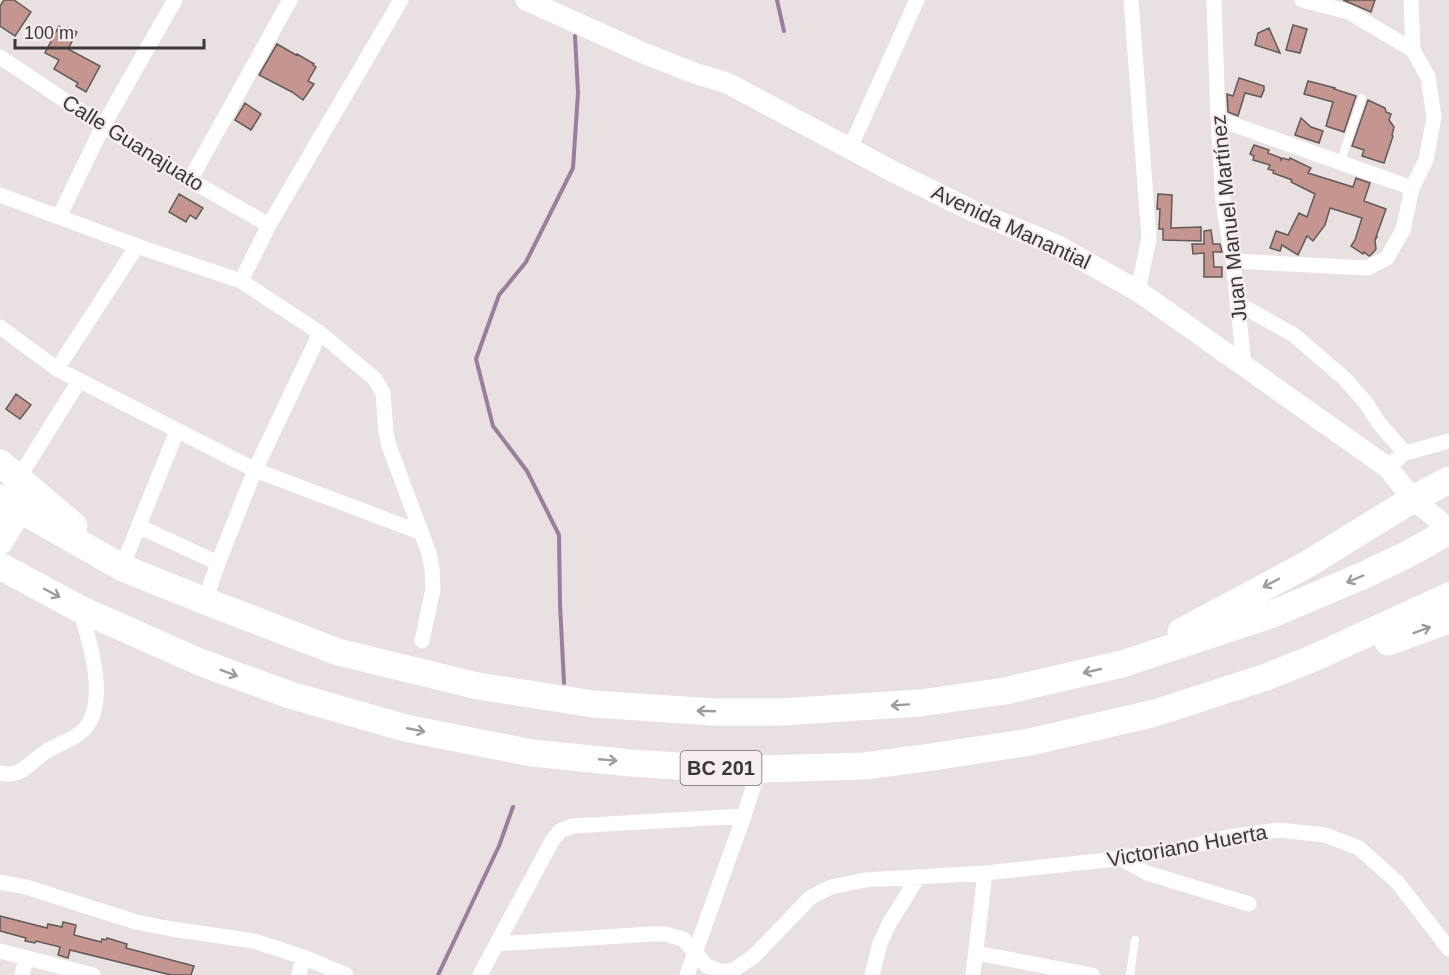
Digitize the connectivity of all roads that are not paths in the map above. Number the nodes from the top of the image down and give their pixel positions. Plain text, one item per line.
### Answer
1 (175, 0) edge
2 (290, 0) edge
3 (402, 0) edge
4 (526, 0) edge
5 (917, 0) edge
6 (1131, 0) edge
7 (1214, 0) edge
8 (1302, 0) edge
9 (1411, 0) edge
10 (1413, 50) junction
11 (0, 57) edge
12 (1362, 98) dead end
13 (1218, 119) junction
14 (103, 126) junction
15 (850, 148) junction
16 (1340, 163) junction
17 (190, 180) junction
18 (1412, 188) junction
19 (0, 195) edge
20 (59, 217) junction
21 (269, 225) junction
22 (137, 246) junction
23 (1233, 261) junction
24 (241, 281) junction
25 (1138, 291) junction
26 (1237, 303) junction
27 (0, 327) edge
28 (320, 333) junction
29 (1244, 365) junction
30 (57, 369) junction
31 (80, 381) junction
32 (177, 430) junction
33 (1449, 441) edge
34 (1405, 453) junction
35 (1387, 467) junction
36 (255, 470) junction
37 (1449, 480) edge
38 (9, 487) edge
39 (1413, 500) junction
40 (138, 526) junction
41 (1449, 530) edge
42 (423, 533) junction
43 (0, 541) edge
44 (218, 563) junction
45 (0, 566) edge
46 (122, 567) junction
47 (1449, 596) edge
48 (205, 601) junction
49 (80, 609) junction
50 (1449, 620) edge
51 (422, 641) dead end
52 (1122, 664) junction
53 (1266, 677) junction
54 (759, 769) junction
55 (0, 772) edge
56 (744, 816) junction
57 (1120, 858) junction
58 (985, 873) junction
59 (918, 877) junction
60 (0, 882) edge
61 (1249, 904) dead end
62 (1135, 940) dead end
63 (497, 944) junction
64 (1449, 949) edge
65 (0, 951) edge
66 (696, 953) junction
67 (976, 953) junction
68 (303, 957) junction
69 (26, 958) junction
70 (22, 975) edge
71 (93, 975) edge
72 (299, 975) edge
73 (346, 975) edge
74 (480, 975) edge
75 (687, 975) edge
76 (872, 975) edge
77 (973, 975) edge
78 (1092, 975) edge
79 (1130, 975) edge

1 - 14 street
2 - 17 street
3 - 21 street
4 - 15 main road, Avenida Manantial
5 - 15 street
6 - 25 street
7 - 13 street, Juan Manuel Martínez
8 - 10 street
9 - 10 street
10 - 18 street
11 - 14 street, Calle Guanajuato
12 - 16 lane
13 - 16 street
13 - 23 street, Juan Manuel Martínez
14 - 17 street, Calle Guanajuato
14 - 20 street
15 - 25 main road, Avenida Manantial
16 - 18 street
17 - 21 street, Calle Guanajuato
18 - 23 street
19 - 20 street
20 - 22 street
21 - 24 street
22 - 24 street
22 - 30 street
23 - 26 street, Juan Manuel Martínez
24 - 28 street
25 - 29 main road, Avenida Manantial
26 - 29 street, Juan Manuel Martínez
26 - 34 street
27 - 30 street
28 - 36 street
28 - 42 street
29 - 35 main road, Avenida Manantial
30 - 31 street
31 - 32 street
31 - 38 street
32 - 36 street
32 - 40 street
33 - 34 street
34 - 35 street
35 - 39 main road, Avenida Manantial
36 - 42 street
36 - 44 street
37 - 39 highway
38 - 43 highway
38 - 46 highway
39 - 41 main road, Avenida Manantial
39 -> 52 highway
40 - 44 street
40 - 46 street
41 -> 52 highway
42 - 51 street
44 - 48 street
45 -> 49 highway, BC 201
46 - 48 highway
47 - 53 highway, BC 201
52 -> 48 highway
49 -> 54 highway, BC 201
49 - 55 street
53 -> 50 highway
53 - 54 highway, BC 201
54 - 56 street
56 - 63 street
56 - 66 street
57 - 58 street, Victoriano Huerta
57 - 61 street
57 - 64 street, Victoriano Huerta
58 - 59 street, Victoriano Huerta
58 - 67 street
59 - 66 street, Victoriano Huerta
59 - 76 street
60 - 68 street
62 - 79 lane
63 - 66 street
63 - 74 street
65 - 69 street
66 - 75 street
67 - 77 street
67 - 78 street
68 - 72 street
68 - 73 street
69 - 70 street
69 - 71 street

